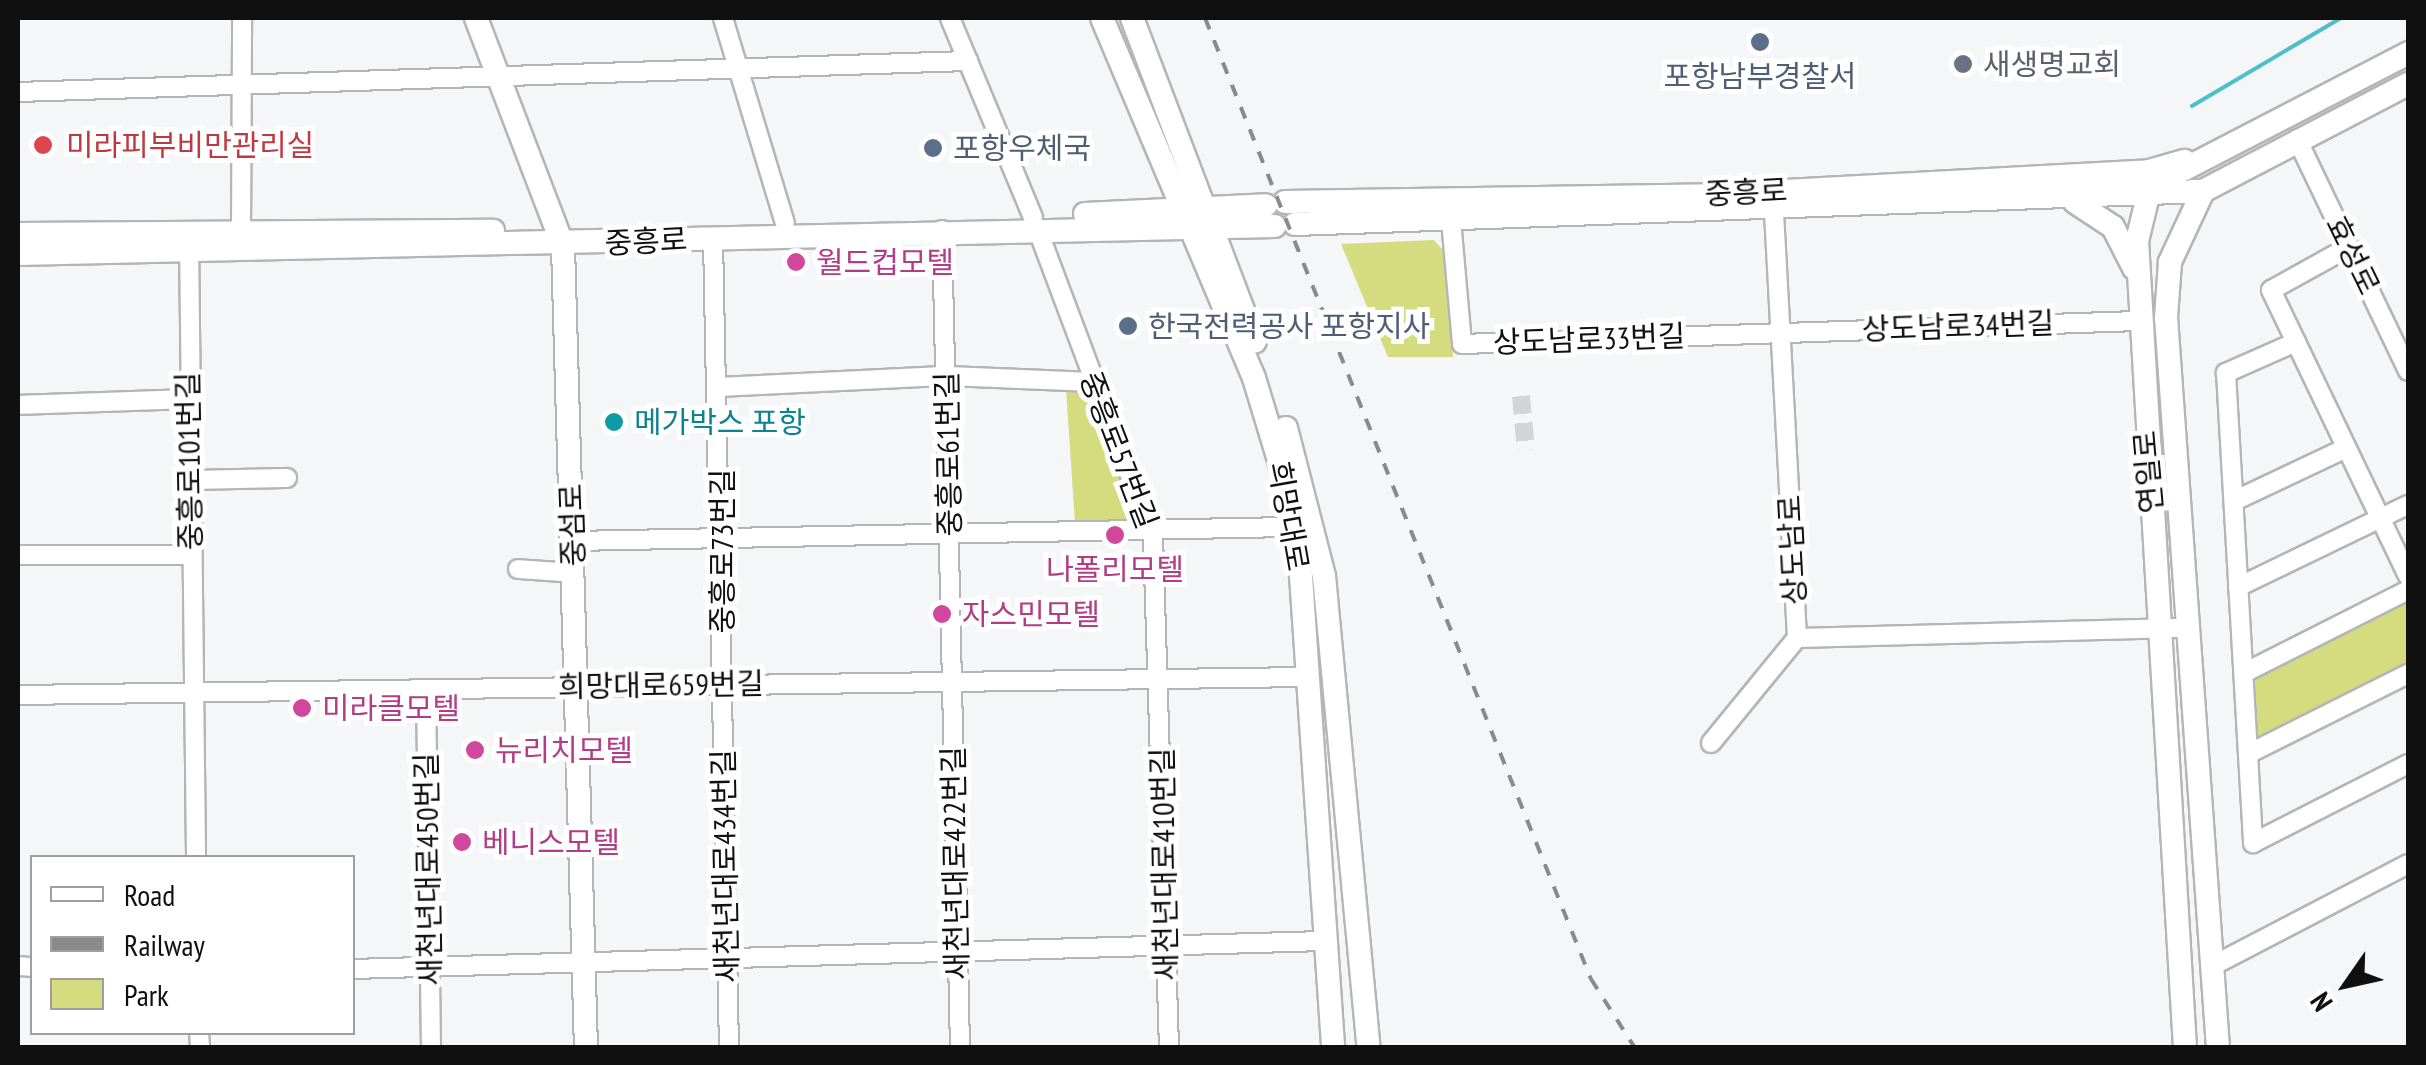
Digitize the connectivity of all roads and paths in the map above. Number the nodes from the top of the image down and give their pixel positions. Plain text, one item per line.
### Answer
1 (242, 18) edge
2 (476, 18) edge
3 (723, 18) edge
4 (950, 18) edge
5 (1102, 18) edge
6 (1132, 18) edge
7 (2408, 52) edge
8 (968, 61) junction
9 (740, 68) junction
10 (497, 74) junction
11 (242, 83) junction
12 (2408, 84) edge
13 (18, 92) edge
14 (2296, 139) junction
15 (2204, 156) junction
16 (2098, 173) junction
17 (2204, 191) junction
18 (2137, 196) junction
19 (2062, 198) junction
20 (1774, 200) junction
21 (1280, 214) junction
22 (1200, 218) junction
23 (1451, 220) junction
24 (1035, 222) junction
25 (2143, 222) junction
26 (785, 223) junction
27 (942, 230) junction
28 (240, 232) junction
29 (18, 234) edge
30 (561, 238) junction
31 (713, 238) junction
32 (188, 242) junction
33 (2349, 248) junction
34 (18, 254) edge
35 (2136, 272) junction
36 (2166, 318) junction
37 (2136, 321) junction
38 (1781, 331) junction
39 (2296, 342) junction
40 (2408, 372) edge
41 (948, 376) junction
42 (1093, 382) junction
43 (719, 387) junction
44 (188, 398) junction
45 (18, 405) edge
46 (2346, 448) junction
47 (288, 478) dead end
48 (188, 480) junction
49 (2234, 501) junction
50 (2408, 505) edge
51 (2381, 520) junction
52 (1292, 527) junction
53 (724, 534) junction
54 (949, 536) junction
55 (1153, 536) junction
56 (572, 541) junction
57 (18, 555) edge
58 (190, 555) junction
59 (518, 569) dead end
60 (574, 573) junction
61 (2408, 576) edge
62 (2238, 587) junction
63 (2408, 590) edge
64 (2187, 628) junction
65 (2161, 630) junction
66 (1796, 638) junction
67 (2244, 673) junction
68 (2408, 674) edge
69 (1305, 677) junction
70 (953, 678) junction
71 (1160, 681) junction
72 (722, 685) junction
73 (574, 686) junction
74 (194, 690) junction
75 (426, 690) junction
76 (18, 695) edge
77 (1710, 743) dead end
78 (2248, 754) junction
79 (2408, 764) edge
80 (196, 855) edge
81 (2408, 864) edge
82 (1324, 940) junction
83 (1166, 945) junction
84 (954, 951) junction
85 (727, 958) junction
86 (588, 962) junction
87 (2216, 964) junction
88 (428, 966) junction
89 (355, 968) edge
90 (431, 1048) edge
91 (586, 1048) edge
92 (730, 1048) edge
93 (960, 1048) edge
94 (1170, 1048) edge
95 (1333, 1048) edge
96 (1369, 1048) edge
97 (2185, 1048) edge
98 (2218, 1048) edge

1 - 11 street
2 - 10 main road, 중섬로
3 - 9 street
4 - 8 street, 중흥로57번길
5 - 22 main road, 희망대로
6 - 22 main road, 희망대로
7 - 15 main road
8 - 9 street
8 - 24 street, 중흥로57번길
9 - 10 street
9 - 26 street
10 - 11 street
10 - 30 main road, 중섬로
11 - 13 street
11 - 28 street
12 - 14 main road
14 - 17 main road
14 - 33 street, 효성로
15 - 16 main road, 중흥로
15 - 18 main road
16 - 18 main road
16 - 20 main road, 중흥로
17 - 18 main road, 중흥로
17 - 36 main road, 연일로
18 - 19 main road, 중흥로
18 - 25 main road
19 - 20 main road, 중흥로
19 - 35 main road
20 - 21 main road, 중흥로
20 - 23 main road, 중흥로
20 - 38 street, 상도남로
21 - 22 main road, 중흥로
21 - 23 main road, 중흥로
22 - 24 main road, 중흥로
22 - 52 main road, 희망대로
22 - 96 main road, 희망대로
23 - 38 street, 상도남로33번길
24 - 26 main road, 중흥로
24 - 27 main road, 중흥로
24 - 42 street, 중흥로57번길
25 - 35 main road, 연일로
25 - 36 main road
26 - 30 main road, 중흥로
27 - 31 main road, 중흥로
27 - 41 street, 중흥로61번길
28 - 30 main road, 중흥로
28 - 32 main road, 중흥로
29 - 32 main road, 중흥로
30 - 31 main road, 중흥로
30 - 32 main road, 중흥로
30 - 56 main road, 중섬로
31 - 43 street, 중흥로73번길
32 - 34 main road, 중흥로
32 - 44 street, 중흥로101번길
33 - 39 street
33 - 40 street, 효성로
35 - 37 main road, 연일로
36 - 64 main road, 연일로
37 - 38 street, 상도남로34번길
37 - 65 main road, 연일로
38 - 66 street, 상도남로
39 - 46 street
39 - 49 street
41 - 42 street
41 - 43 street
41 - 54 street, 중흥로61번길
42 - 55 street, 중흥로57번길
43 - 53 street, 중흥로73번길
44 - 45 street
44 - 48 street, 중흥로101번길
46 - 49 street
46 - 51 street
47 - 48 street
48 - 58 street, 중흥로101번길
49 - 62 street
50 - 51 street
51 - 61 street
51 - 62 street
52 - 55 street
52 - 69 main road, 희망대로
53 - 54 street
53 - 56 street
53 - 72 street, 중흥로73번길
54 - 55 street
54 - 70 street, 중흥로61번길
55 - 71 street, 중흥로57번길
56 - 60 main road, 중섬로
57 - 58 street
58 - 74 street, 중흥로101번길
59 - 60 street
60 - 73 main road, 중섬로
62 - 67 street
63 - 67 street
64 - 65 street, 상도남로
64 - 87 main road, 연일로
65 - 66 street, 상도남로
65 - 97 main road, 연일로
66 - 77 street
67 - 78 street
68 - 78 street
69 - 71 street, 희망대로659번길
69 - 82 main road, 희망대로
70 - 71 street, 희망대로659번길
70 - 72 street, 희망대로659번길
70 - 84 street, 새천년대로422번길
71 - 83 street, 새천년대로410번길
72 - 73 street, 희망대로659번길
72 - 85 street, 새천년대로434번길
73 - 75 street, 희망대로659번길
73 - 86 main road, 중섬로
74 - 75 street, 희망대로659번길
74 - 76 street, 희망대로659번길
74 - 80 street, 중흥로101번길
75 - 88 street, 새천년대로450번길
78 - 79 street
81 - 87 street
82 - 83 street
82 - 95 main road, 희망대로
83 - 84 street
83 - 94 street, 새천년대로410번길
84 - 85 street
84 - 93 street, 새천년대로422번길
85 - 86 street
85 - 92 street, 새천년대로434번길
86 - 88 street
86 - 91 main road, 중섬로
87 - 98 main road, 연일로
88 - 89 street
88 - 90 street, 새천년대로450번길

